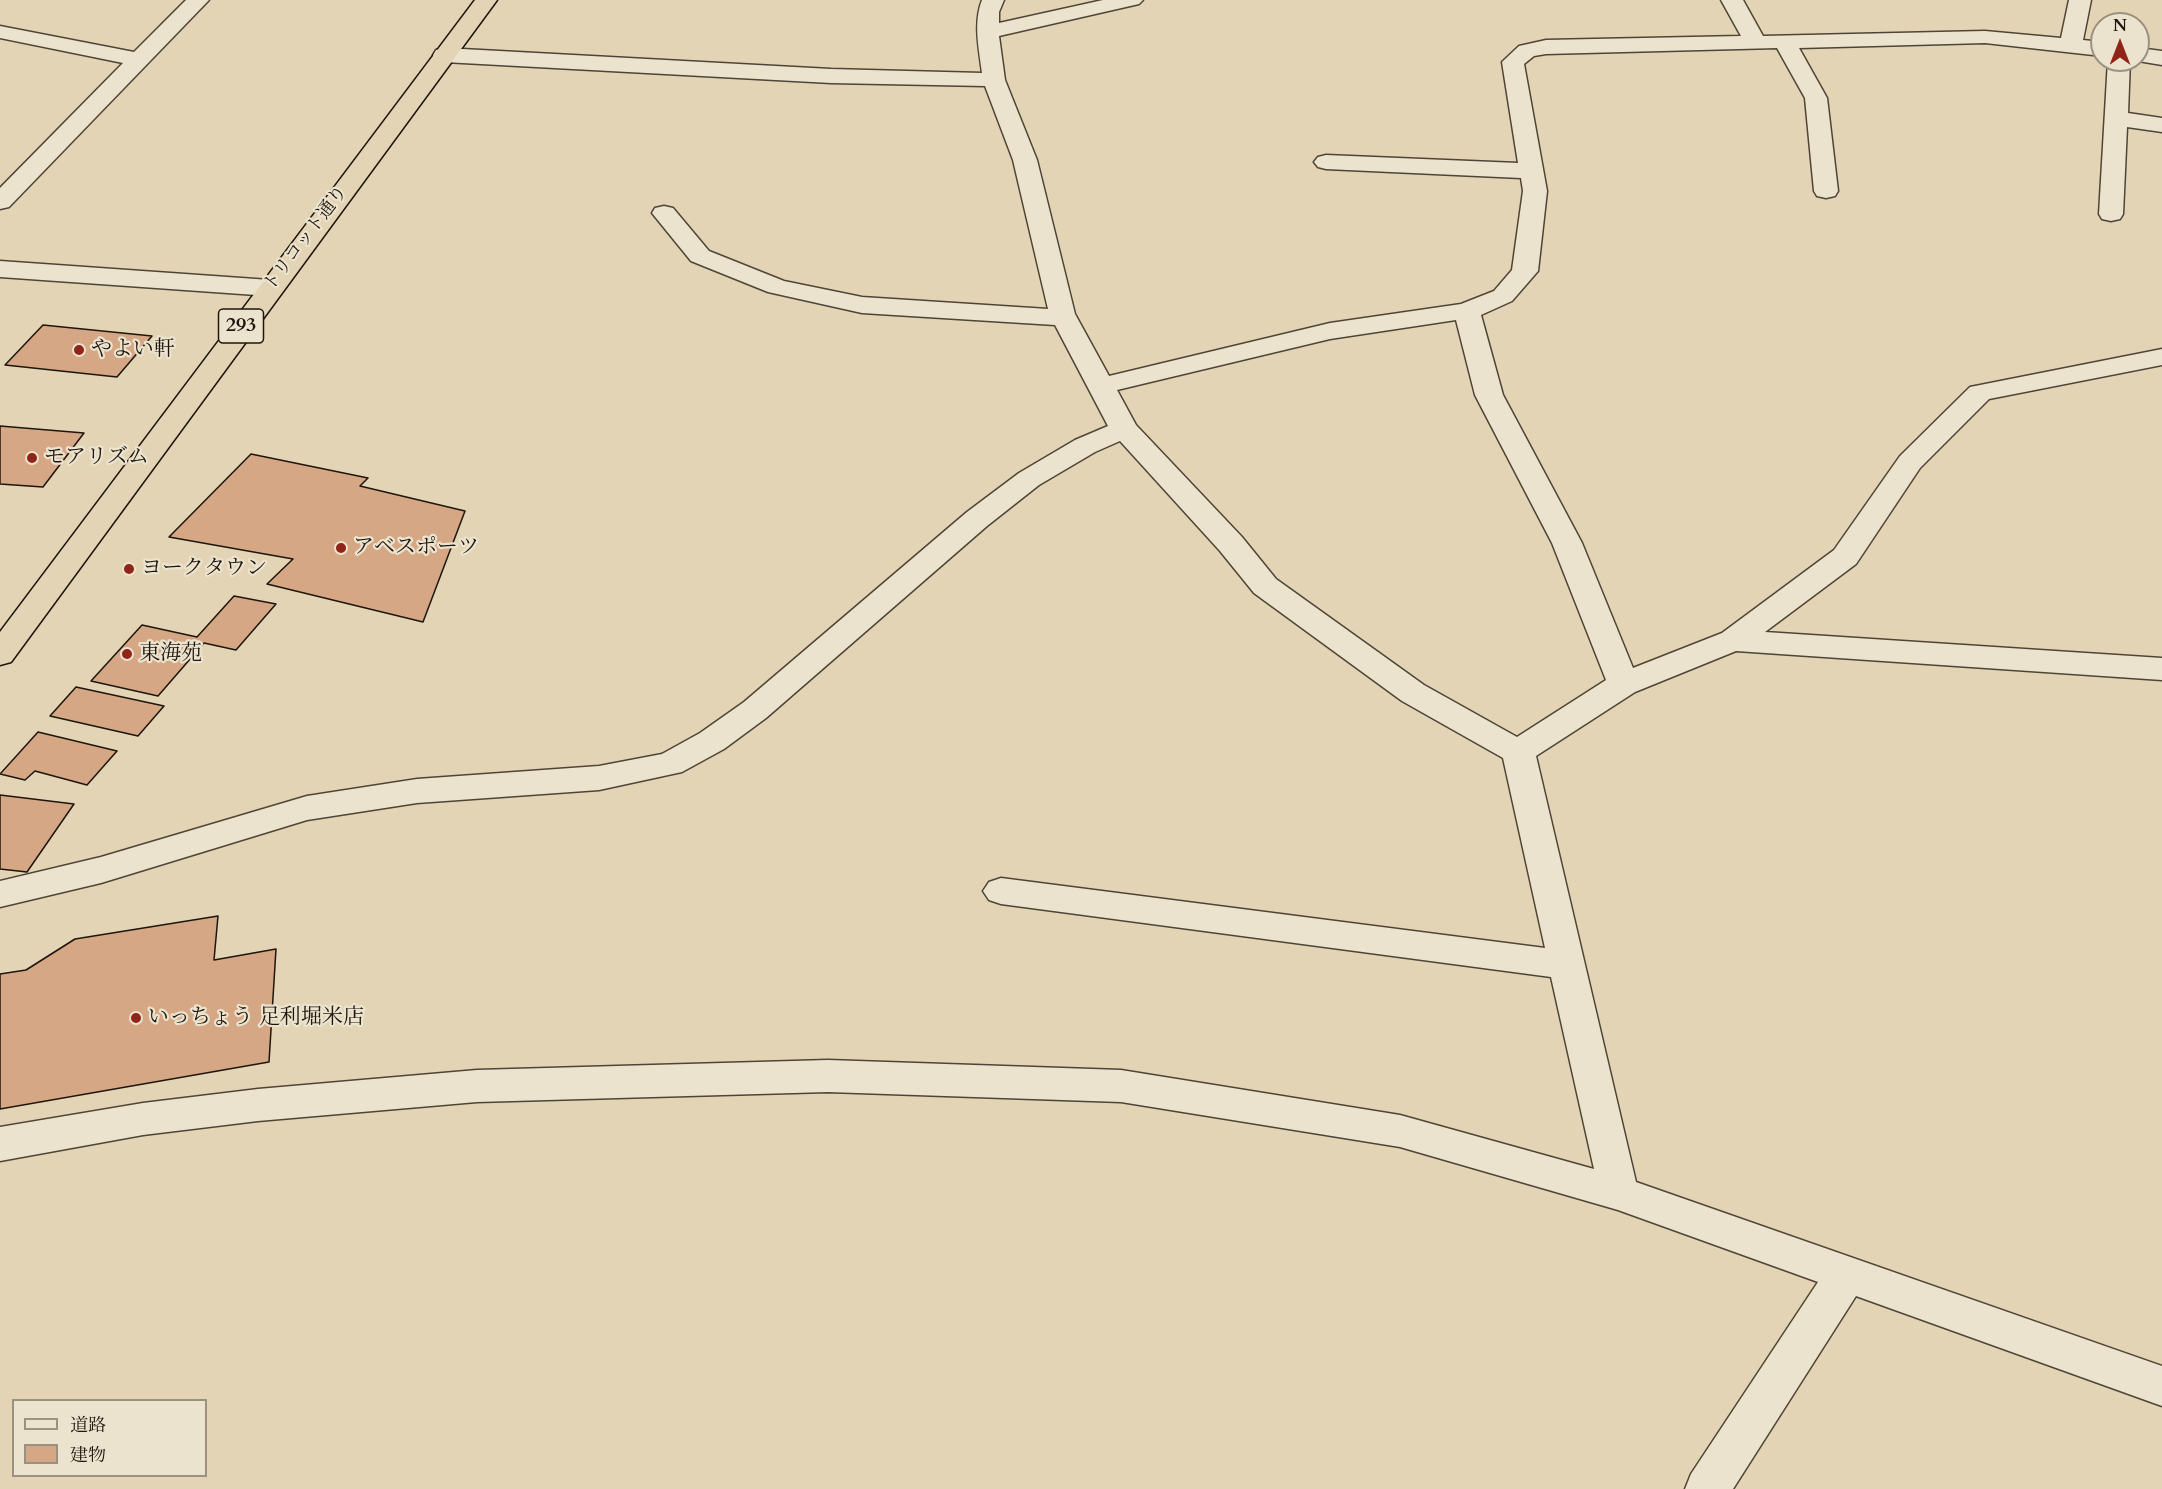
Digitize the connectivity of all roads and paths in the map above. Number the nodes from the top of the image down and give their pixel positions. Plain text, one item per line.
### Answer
1 (198, 0) edge
2 (486, 0) edge
3 (993, 0) edge
4 (1132, 0) edge
5 (1732, 0) edge
6 (2080, 0) edge
7 (0, 32) edge
8 (988, 32) junction
9 (1755, 41) junction
10 (1784, 41) junction
11 (2070, 45) junction
12 (2090, 48) edge
13 (444, 55) junction
14 (139, 60) junction
15 (2118, 72) edge
16 (994, 80) junction
17 (2115, 118) junction
18 (2162, 125) edge
19 (1326, 162) dead end
20 (1532, 171) junction
21 (1826, 191) dead end
22 (4, 193) edge
23 (664, 213) dead end
24 (2111, 214) dead end
25 (0, 269) edge
26 (270, 288) junction
27 (1467, 311) junction
28 (1064, 318) junction
29 (2162, 357) edge
30 (1101, 386) junction
31 (1125, 429) junction
32 (1733, 640) junction
33 (0, 654) edge
34 (2162, 669) edge
35 (1624, 684) junction
36 (1518, 752) junction
37 (1001, 891) dead end
38 (0, 894) edge
39 (1568, 965) junction
40 (0, 1144) edge
41 (1619, 1193) junction
42 (1847, 1273) junction
43 (2162, 1386) edge
44 (1707, 1489) edge

1 - 14 street
2 - 13 highway, トリコット通り / 293
3 - 8 street
4 - 8 street
5 - 9 street
6 - 11 street
7 - 14 street
8 - 16 street
9 - 10 street
9 - 20 street
10 - 11 street
10 - 21 street
11 - 12 street
13 - 16 street
13 - 26 highway, トリコット通り / 293
14 - 22 street
15 - 17 street
16 - 28 street
17 - 18 street
17 - 24 street
19 - 20 street
20 - 27 street
23 - 28 street
25 - 26 street
26 - 33 highway, トリコット通り / 293
27 - 30 street
27 - 35 street
28 - 30 street
29 - 32 street
30 - 31 street
31 - 36 street
31 - 38 street
32 - 34 street
32 - 35 street
35 - 36 street
36 - 39 street
37 - 39 street
39 - 41 street
40 - 41 street
41 - 42 street
42 - 43 street
42 - 44 street

